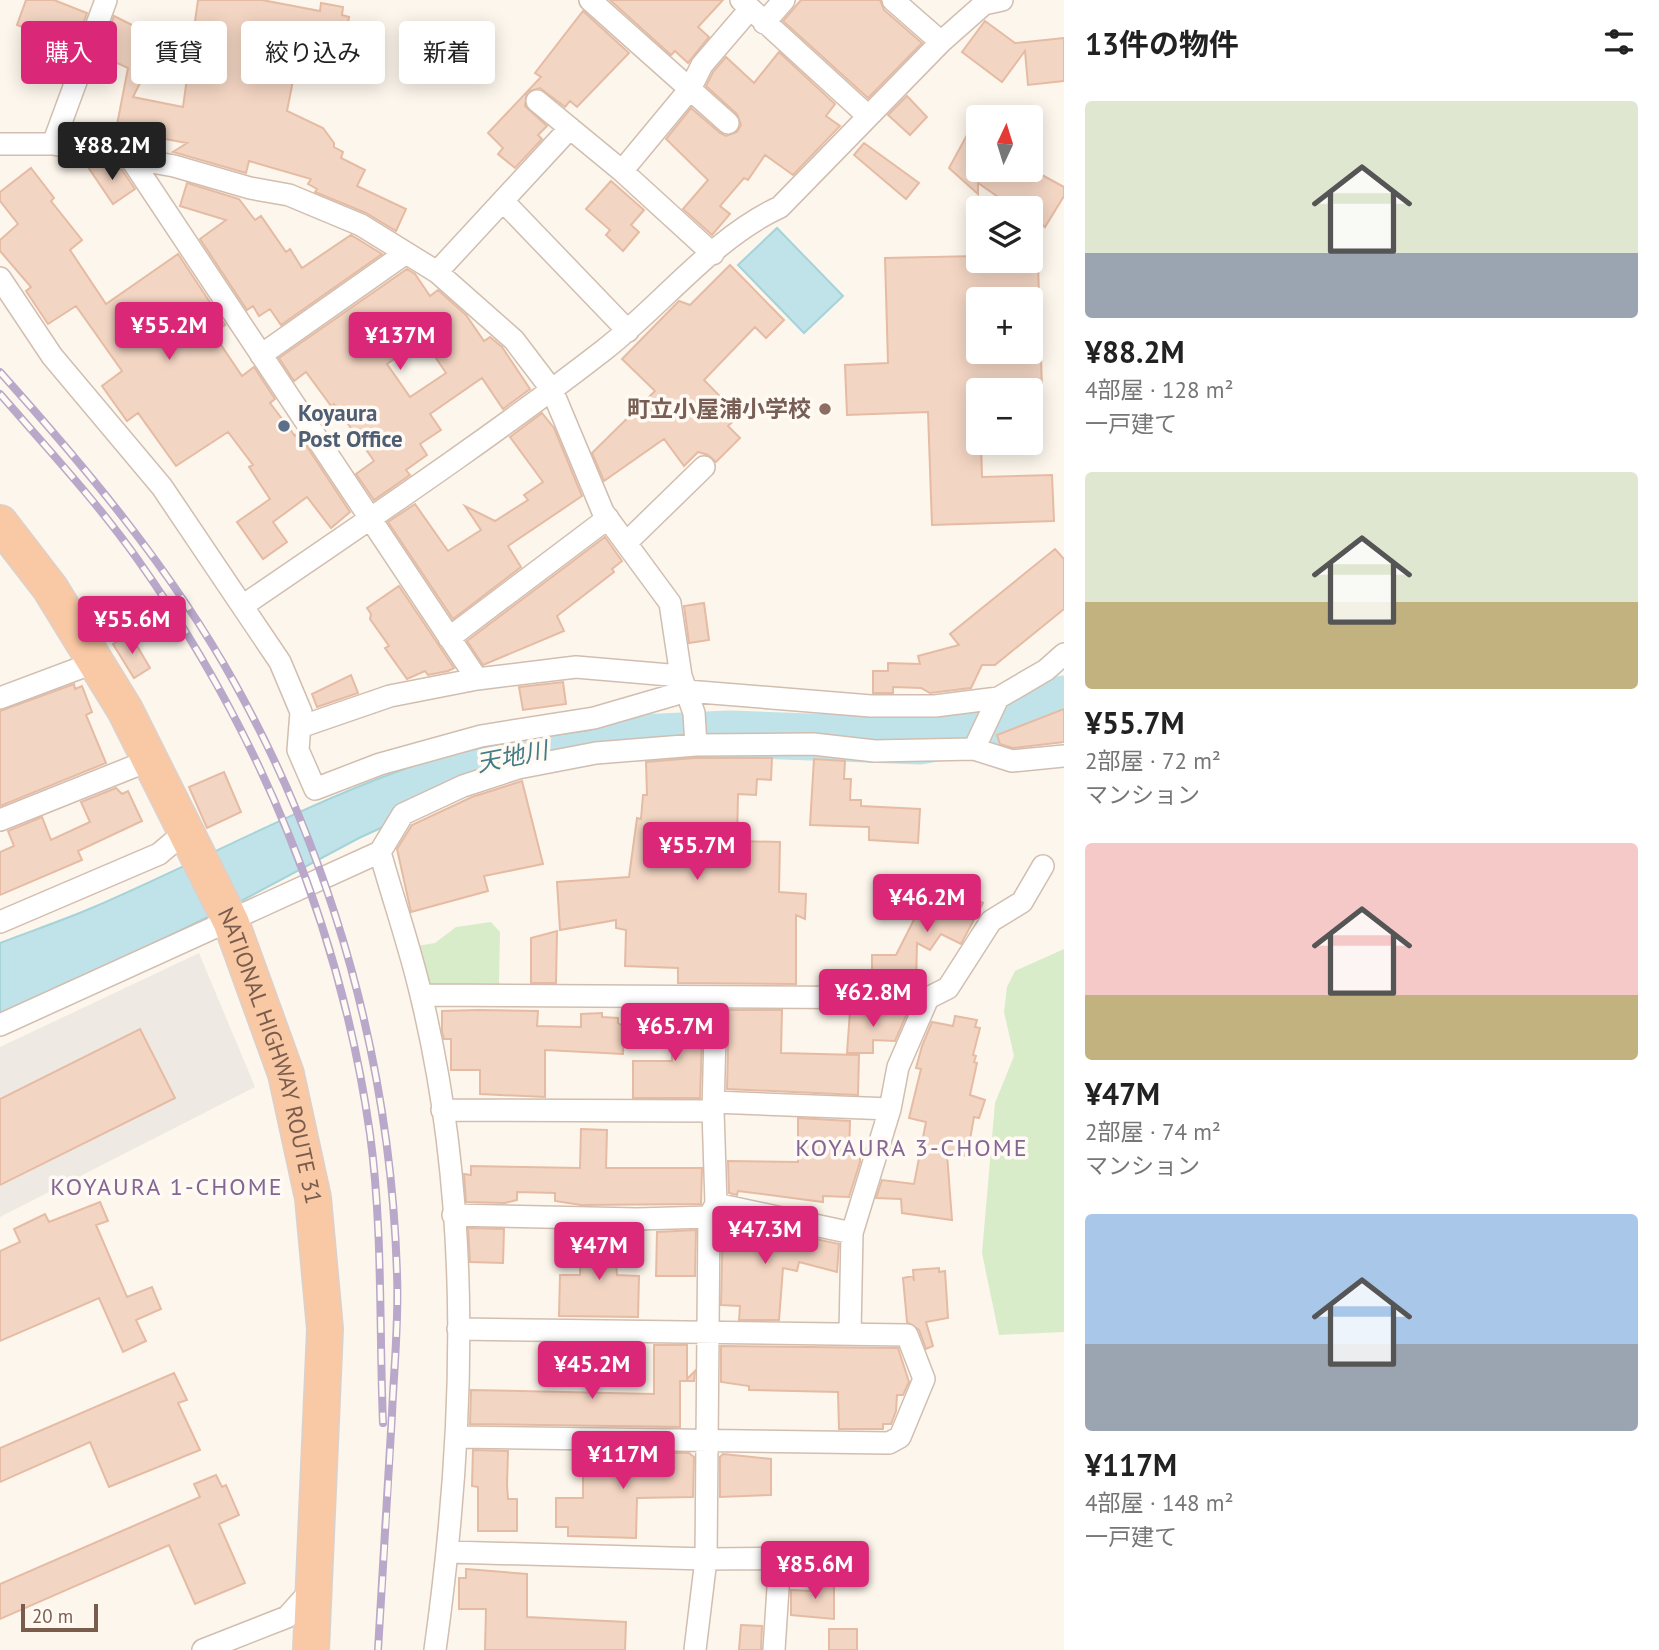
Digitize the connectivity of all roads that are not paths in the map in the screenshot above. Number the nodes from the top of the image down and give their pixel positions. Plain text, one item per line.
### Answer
1 (106, 0) edge
2 (590, 0) edge
3 (784, 0) edge
4 (893, 0) edge
5 (1002, 0) edge
6 (752, 10) edge
7 (941, 42) junction
8 (690, 89) junction
9 (537, 101) dead end
10 (868, 116) junction
11 (727, 122) dead end
12 (570, 128) junction
13 (0, 144) edge
14 (53, 144) junction
15 (131, 159) junction
16 (622, 172) junction
17 (503, 201) junction
18 (406, 253) junction
19 (713, 254) junction
20 (437, 272) junction
21 (0, 278) edge
22 (628, 331) junction
23 (261, 355) junction
24 (552, 390) junction
25 (704, 467) dead end
26 (608, 518) junction
27 (369, 519) junction
28 (0, 523) edge
29 (627, 542) junction
30 (244, 606) junction
31 (449, 638) junction
32 (1064, 654) edge
33 (96, 662) junction
34 (477, 679) junction
35 (684, 684) junction
36 (0, 698) edge
37 (996, 705) junction
38 (300, 727) junction
39 (696, 745) junction
40 (974, 749) junction
41 (1064, 756) edge
42 (150, 760) junction
43 (0, 820) edge
44 (191, 844) junction
45 (380, 852) junction
46 (1043, 866) dead end
47 (229, 918) junction
48 (0, 922) edge
49 (421, 995) junction
50 (716, 998) junction
51 (928, 998) junction
52 (0, 1026) edge
53 (713, 1106) junction
54 (890, 1108) junction
55 (442, 1110) junction
56 (712, 1211) junction
57 (453, 1215) junction
58 (852, 1233) junction
59 (458, 1329) junction
60 (706, 1332) junction
61 (850, 1334) junction
62 (458, 1437) junction
63 (708, 1442) junction
64 (449, 1552) junction
65 (780, 1557) junction
66 (854, 1558) dead end
67 (706, 1559) junction
68 (313, 1588) junction
69 (203, 1650) edge
70 (311, 1650) edge
71 (435, 1650) edge
72 (695, 1650) edge
73 (774, 1650) edge

1 - 14 street
2 - 8 street
3 - 6 street
4 - 7 street
5 - 7 street
6 - 8 street
6 - 10 street
7 - 10 street
8 - 11 street
8 - 16 street
9 - 12 street
10 - 19 street
12 - 16 street
12 - 17 street
13 - 14 street
14 - 15 street
15 - 18 street
15 - 23 street
16 - 19 street
17 - 20 street
17 - 22 street
18 - 20 street
18 - 23 street
19 - 22 street
20 - 24 street
21 - 30 street
22 - 24 street
23 - 27 street
24 - 26 street
24 - 27 street
25 - 29 street
26 - 29 street
26 - 31 street
27 - 30 street
27 - 31 street
28 - 33 highway, NATIONAL HIGHWAY ROUTE 31
29 - 35 street
30 - 38 street
31 - 34 street
32 - 37 street
33 - 36 street
33 - 42 highway, NATIONAL HIGHWAY ROUTE 31
34 - 35 street
34 - 38 street
35 - 37 street
35 - 38 street
35 - 39 street
37 - 40 street
39 - 40 street
39 - 45 street
40 - 41 street
42 - 43 street
42 - 44 highway, NATIONAL HIGHWAY ROUTE 31
44 - 47 highway, NATIONAL HIGHWAY ROUTE 31
44 - 48 street
45 - 47 street
45 - 49 street
46 - 51 street
47 - 52 street
47 - 68 highway, NATIONAL HIGHWAY ROUTE 31
49 - 50 street
49 - 55 street
50 - 51 street
50 - 53 street
51 - 54 street
53 - 54 street
53 - 55 street
53 - 56 street
54 - 58 street
55 - 57 street
56 - 57 street
56 - 58 street
56 - 60 street
57 - 59 street
58 - 61 street
59 - 60 street
59 - 62 street
60 - 61 street
60 - 63 street
61 - 63 street
62 - 63 street
62 - 64 street
63 - 67 street
64 - 67 street
64 - 71 street
65 - 66 street
65 - 67 street
65 - 73 street
67 - 72 street
68 - 69 street
68 - 70 highway, NATIONAL HIGHWAY ROUTE 31

